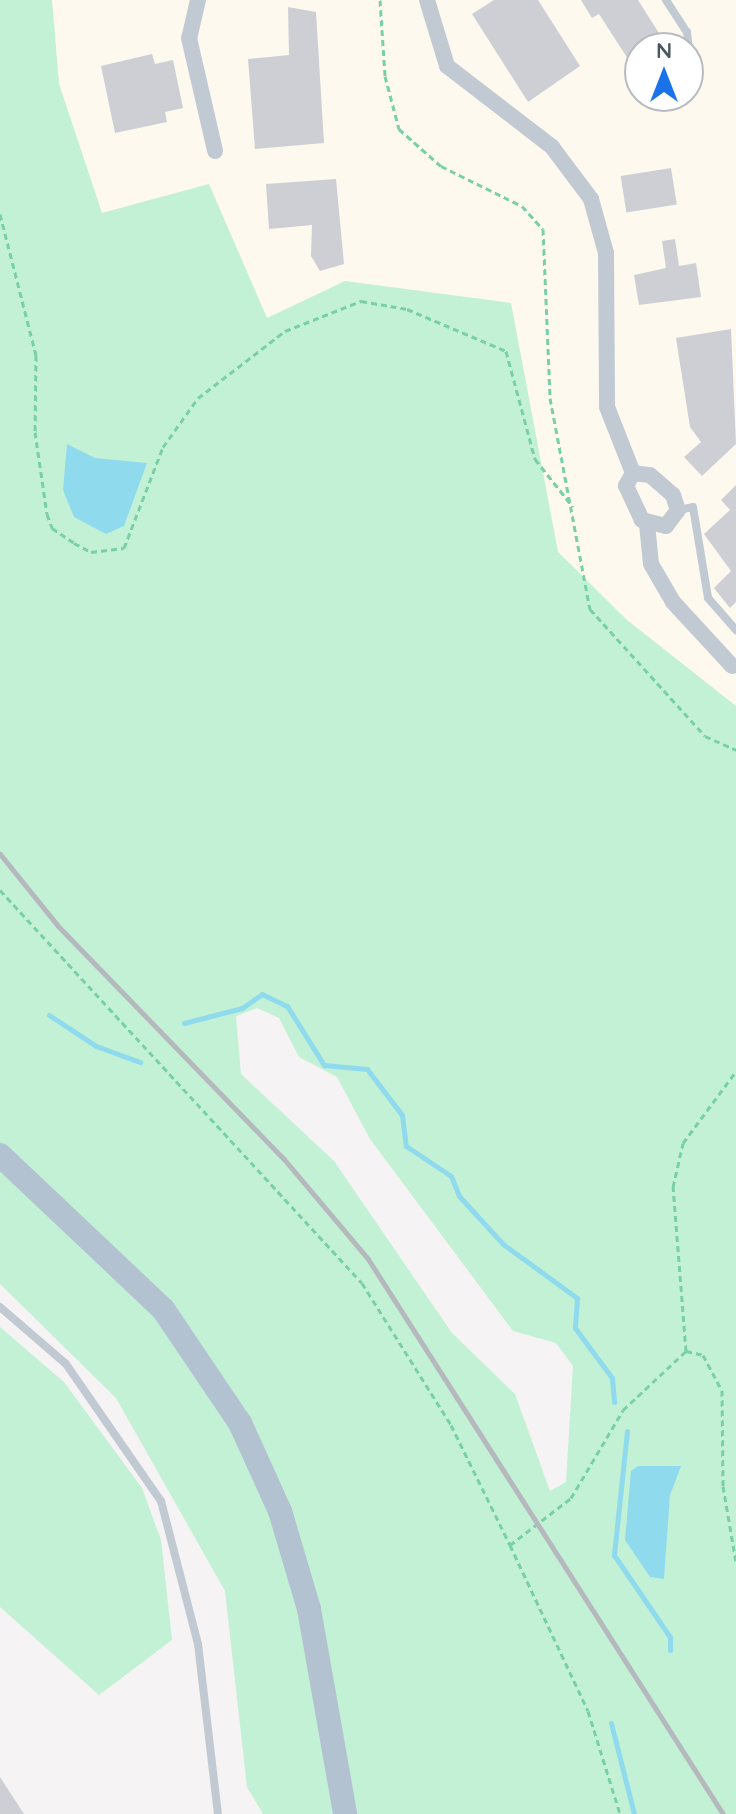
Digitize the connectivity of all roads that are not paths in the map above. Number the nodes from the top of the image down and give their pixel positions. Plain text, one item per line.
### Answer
1 (198, 0) edge
2 (427, 0) edge
3 (666, 0) edge
4 (687, 32) edge
5 (215, 151) dead end
6 (633, 473) junction
7 (678, 510) junction
8 (647, 524) junction
9 (736, 630) edge
10 (732, 666) dead end
11 (0, 1155) edge
12 (0, 1307) edge
13 (218, 1814) edge
14 (345, 1814) edge

1 - 5 street
2 - 6 street
3 - 4 lane
6 - 7 street
6 - 8 street
7 - 8 street
7 - 9 lane
8 - 10 street
11 - 14 main road
12 - 13 lane

